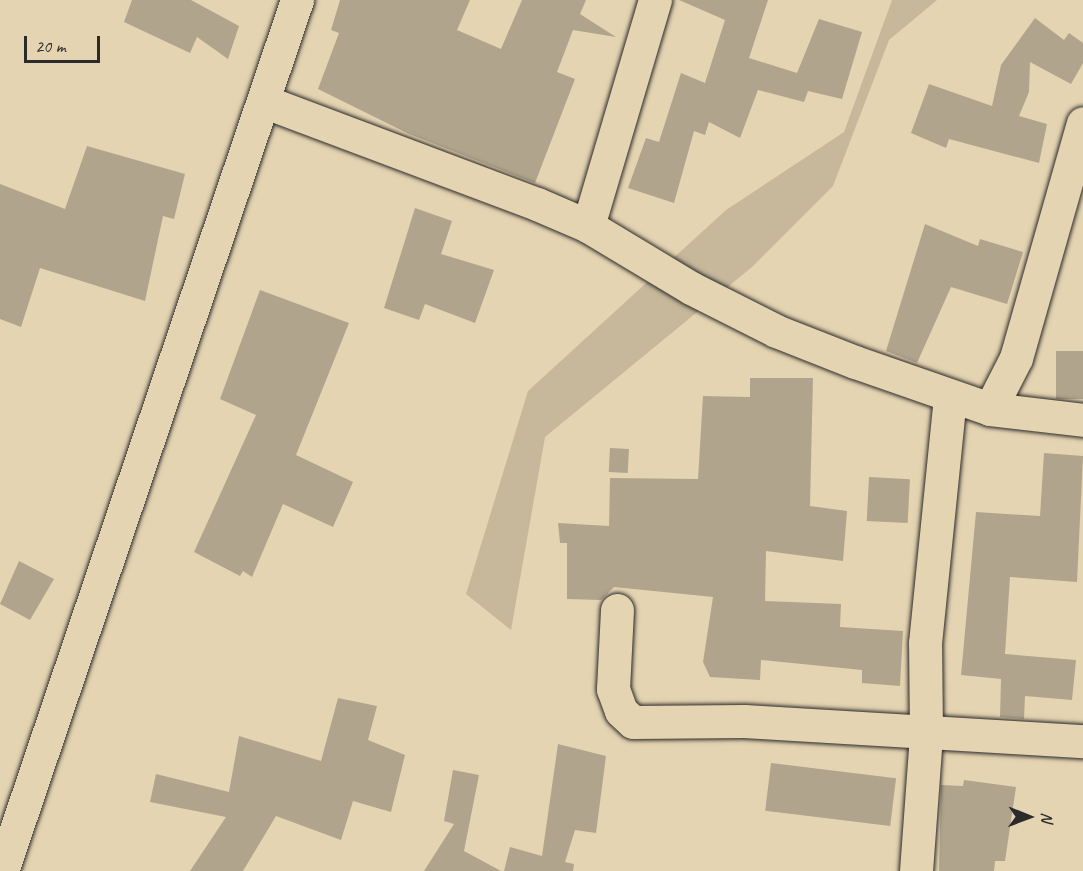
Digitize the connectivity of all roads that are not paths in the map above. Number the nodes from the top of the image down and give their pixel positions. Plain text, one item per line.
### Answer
1 (297, 0) edge
2 (655, 0) edge
3 (263, 101) junction
4 (1083, 123) edge
5 (588, 226) junction
6 (950, 398) junction
7 (990, 409) junction
8 (1083, 420) edge
9 (617, 610) dead end
10 (926, 734) junction
11 (1083, 741) edge
12 (2, 871) edge
13 (916, 871) edge

1 - 3 street
2 - 5 street
3 - 5 street
3 - 12 street
4 - 7 street
5 - 6 street
6 - 7 street
6 - 10 street
7 - 8 street
9 - 10 street
10 - 11 street
10 - 13 street

